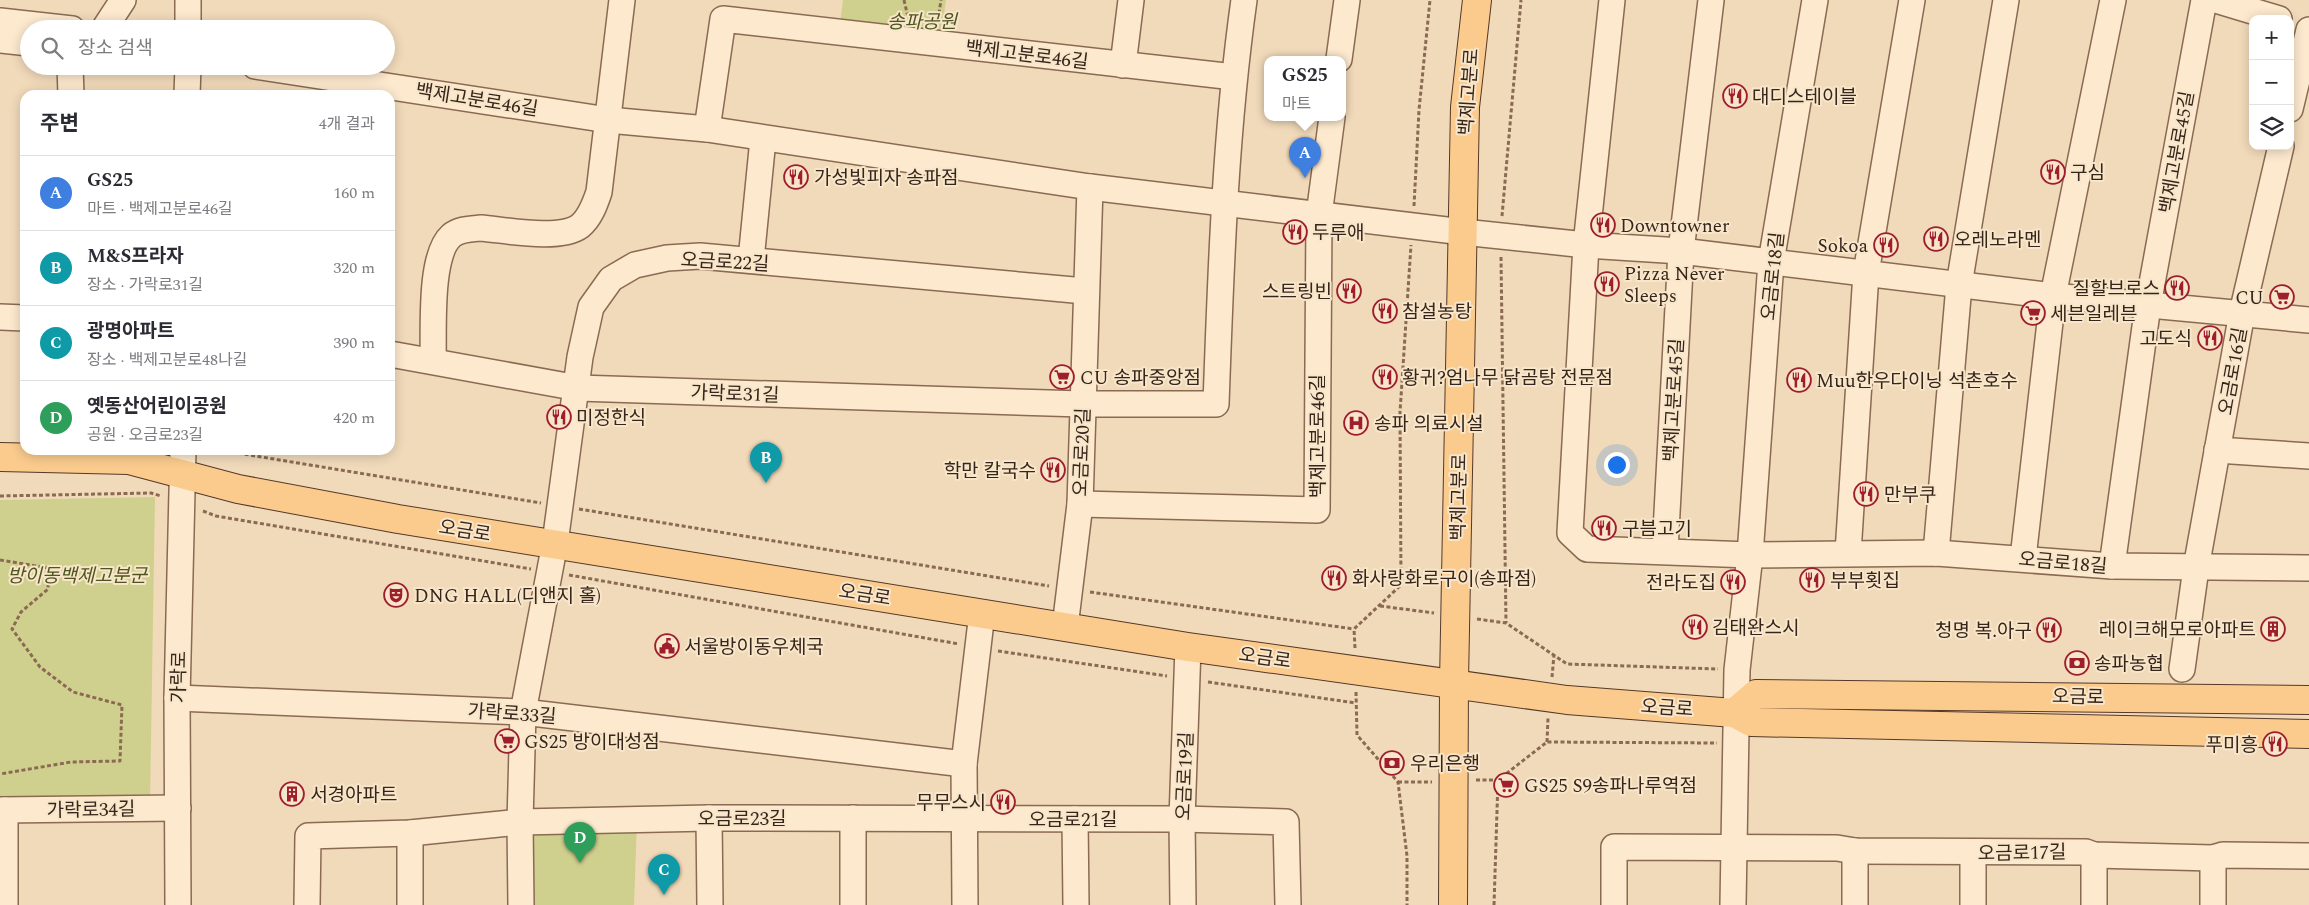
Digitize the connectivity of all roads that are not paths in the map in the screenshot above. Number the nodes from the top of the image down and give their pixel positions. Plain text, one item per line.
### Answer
1 (123, 0) edge
2 (188, 0) edge
3 (622, 0) edge
4 (1131, 0) edge
5 (1244, 0) edge
6 (1347, 0) edge
7 (1477, 0) edge
8 (1612, 0) edge
9 (1711, 0) edge
10 (1815, 0) edge
11 (1912, 0) edge
12 (2006, 0) edge
13 (2113, 0) edge
14 (2204, 0) edge
15 (2216, 0) edge
16 (2266, 15) edge
17 (110, 20) edge
18 (188, 20) edge
19 (0, 21) edge
20 (20, 23) edge
21 (2294, 23) edge
22 (2309, 29) edge
23 (0, 40) edge
24 (20, 42) edge
25 (1339, 56) edge
26 (1123, 66) junction
27 (70, 75) edge
28 (188, 75) edge
29 (285, 75) edge
30 (1234, 77) junction
31 (315, 84) edge
32 (71, 90) edge
33 (187, 90) edge
34 (364, 90) edge
35 (395, 94) edge
36 (2291, 105) edge
37 (608, 120) junction
38 (1331, 121) edge
39 (707, 130) junction
40 (763, 139) junction
41 (2281, 150) edge
42 (1090, 187) junction
43 (1223, 202) junction
44 (1319, 215) junction
45 (1463, 232) junction
46 (1586, 244) junction
47 (1681, 251) junction
48 (751, 260) junction
49 (1771, 262) junction
50 (1866, 273) junction
51 (1959, 285) junction
52 (1086, 291) junction
53 (2053, 296) junction
54 (2148, 305) junction
55 (2242, 313) junction
56 (0, 318) edge
57 (20, 318) edge
58 (2309, 320) edge
59 (395, 355) edge
60 (433, 360) junction
61 (578, 388) junction
62 (1082, 404) junction
63 (2218, 450) junction
64 (2309, 456) edge
65 (0, 457) edge
66 (183, 462) edge
67 (1080, 504) junction
68 (555, 543) junction
69 (1664, 550) junction
70 (1936, 553) junction
71 (1848, 554) junction
72 (1750, 555) junction
73 (2023, 558) junction
74 (2112, 566) junction
75 (2196, 568) junction
76 (2309, 568) edge
77 (982, 613) junction
78 (1065, 627) junction
79 (1188, 647) junction
80 (2182, 669) dead end
81 (1454, 682) junction
82 (177, 698) junction
83 (2309, 700) edge
84 (523, 712) junction
85 (1734, 713) junction
86 (2309, 734) edge
87 (964, 764) junction
88 (178, 808) junction
89 (3, 810) edge
90 (709, 818) junction
91 (853, 818) junction
92 (965, 818) junction
93 (1075, 819) junction
94 (1182, 819) junction
95 (520, 822) junction
96 (410, 833) junction
97 (1733, 848) junction
98 (1855, 852) junction
99 (1973, 853) junction
100 (2094, 855) junction
101 (2309, 856) edge
102 (2213, 858) junction
103 (5, 905) edge
104 (178, 905) edge
105 (307, 905) edge
106 (410, 905) edge
107 (521, 905) edge
108 (710, 905) edge
109 (852, 905) edge
110 (965, 905) edge
111 (1076, 905) edge
112 (1183, 905) edge
113 (1288, 905) edge
114 (1453, 905) edge
115 (1614, 905) edge
116 (1733, 905) edge
117 (1855, 905) edge
118 (1973, 905) edge
119 (2094, 905) edge
120 (2213, 905) edge

1 - 17 street
2 - 18 street
3 - 37 street
4 - 26 street
5 - 30 street
6 - 25 street
7 - 45 main road, 백제고분로
8 - 46 street
9 - 47 street, 백제고분로45길
10 - 49 street, 오금로18길
11 - 50 street
12 - 51 street
13 - 53 street
14 - 54 street, 백제고분로45길
15 - 16 street
19 - 20 street
21 - 22 street
22 - 36 street
23 - 24 street
26 - 30 street, 백제고분로46길
26 - 39 street, 백제고분로46길
27 - 32 street
28 - 33 street
29 - 31 street, 백제고분로46길
30 - 43 street
31 - 34 street, 백제고분로46길
35 - 37 street, 백제고분로46길
37 - 39 street, 백제고분로46길
37 - 60 street
38 - 44 street, 백제고분로46길
39 - 40 street, 백제고분로46길
40 - 42 street, 백제고분로46길
40 - 48 street
41 - 55 street, 오금로16길
42 - 43 street, 백제고분로46길
42 - 52 street, 오금로20길
43 - 44 street, 백제고분로46길
43 - 62 street
44 - 45 street, 백제고분로46길
44 - 67 street, 백제고분로46길
45 - 46 street
45 - 81 main road, 백제고분로
46 - 47 street
46 - 69 street, 오금로18길
47 - 49 street
47 - 69 street, 백제고분로45길
48 - 52 street, 오금로22길
48 - 61 street, 오금로22길
49 - 50 street
49 - 72 street, 오금로18길
50 - 51 street
50 - 71 street
51 - 53 street
51 - 70 street
52 - 62 street, 오금로20길
53 - 54 street
53 - 73 street
54 - 55 street
54 - 74 street, 백제고분로45길
55 - 58 street
55 - 63 street, 오금로16길
56 - 57 street
59 - 60 street, 가락로31길
60 - 61 street, 가락로31길
61 - 62 street, 가락로31길
61 - 68 street, 오금로22길
62 - 67 street, 오금로20길
63 - 64 street
63 - 75 street, 오금로16길
65 - 66 main road, 오금로
66 - 68 main road, 오금로
66 - 82 street, 가락로
67 - 78 street, 오금로20길
68 - 77 main road, 오금로
68 - 84 street
69 - 72 street, 오금로18길
70 - 71 street, 오금로18길
70 - 73 street, 오금로18길
71 - 72 street, 오금로18길
72 - 85 street, 오금로18길
73 - 74 street, 오금로18길
74 - 75 street, 오금로18길
75 - 76 street
75 - 80 street, 오금로16길
77 - 78 main road, 오금로
77 - 87 street
78 - 79 main road, 오금로
79 - 81 main road, 오금로
79 - 94 street, 오금로19길
81 - 85 main road, 오금로
81 - 114 main road, 백제고분로
82 - 84 street, 가락로33길
82 - 88 street, 가락로
83 - 85 main road, 오금로
84 - 87 street, 가락로33길
84 - 95 street
85 - 86 main road, 오금로
85 - 97 street
87 - 92 street
88 - 89 street, 가락로34길
88 - 104 street, 가락로
89 - 103 street, 가락로34길
90 - 91 street, 오금로23길
90 - 95 street, 오금로23길
90 - 108 street
91 - 92 street, 오금로23길
91 - 109 street
92 - 93 street, 오금로21길
92 - 110 street
93 - 94 street, 오금로21길
93 - 111 street
94 - 112 street, 오금로19길
94 - 113 street, 오금로21길
95 - 96 street, 오금로23길
95 - 107 street
96 - 105 street, 오금로23길
96 - 106 street
97 - 98 street, 오금로17길
97 - 115 street, 오금로17길
97 - 116 street
98 - 99 street, 오금로17길
98 - 117 street
99 - 100 street, 오금로17길
99 - 118 street
100 - 102 street, 오금로17길
100 - 119 street
101 - 102 street, 오금로17길
102 - 120 street

